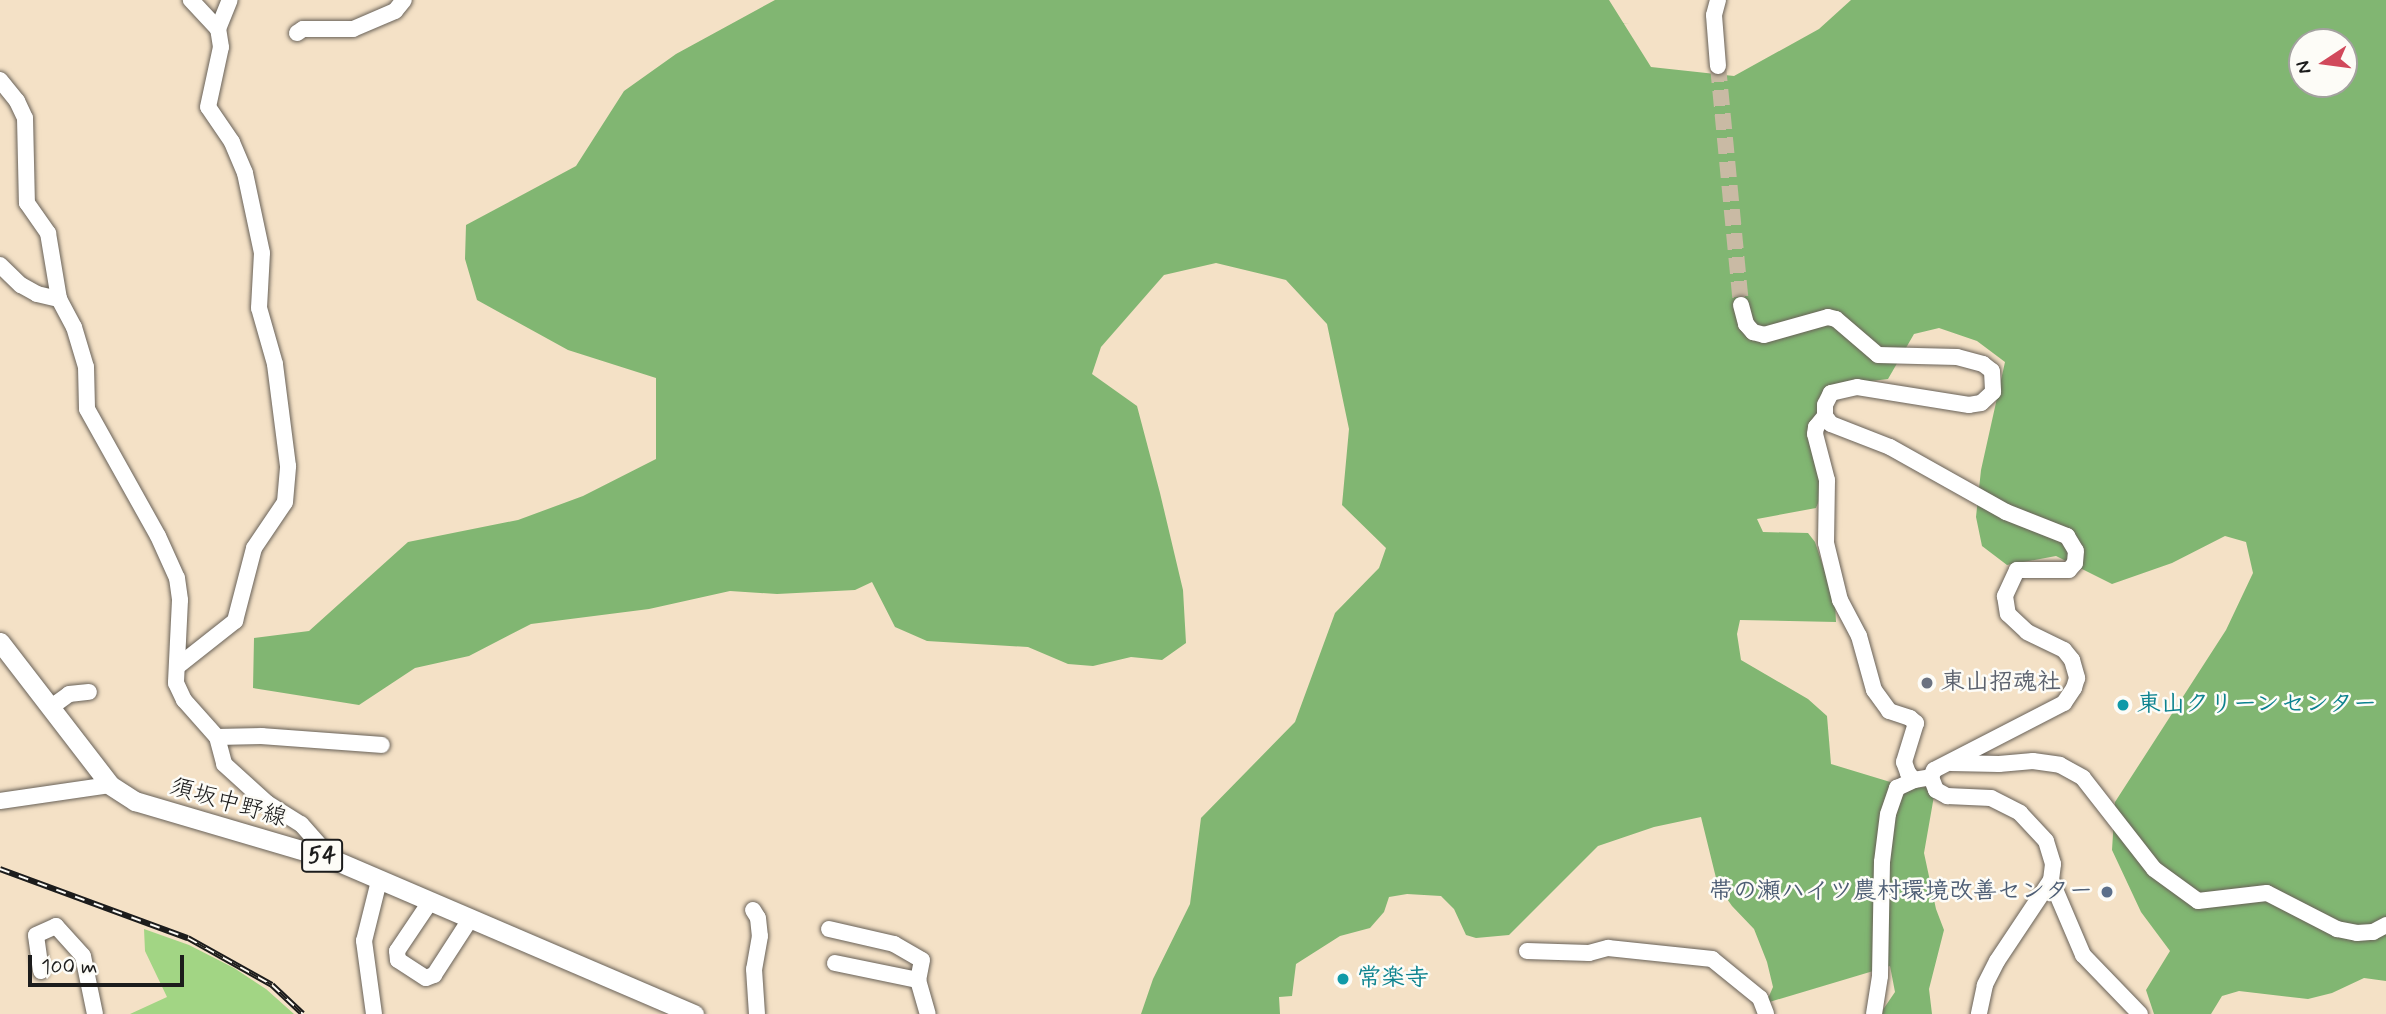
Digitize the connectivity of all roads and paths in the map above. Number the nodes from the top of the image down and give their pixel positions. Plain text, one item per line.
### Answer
1 (191, 0) edge
2 (230, 0) edge
3 (404, 0) edge
4 (1718, 0) edge
5 (218, 29) junction
6 (297, 33) dead end
7 (1718, 66) tunnel mouth
8 (0, 80) edge
9 (0, 265) edge
10 (59, 299) junction
11 (1741, 305) tunnel mouth
12 (1825, 416) junction
13 (0, 642) edge
14 (178, 666) junction
15 (89, 692) dead end
16 (50, 708) junction
17 (217, 737) junction
18 (382, 745) dead end
19 (1951, 763) junction
20 (1931, 777) junction
21 (1914, 780) junction
22 (110, 785) junction
23 (0, 801) edge
24 (332, 859) junction
25 (2051, 880) junction
26 (379, 881) junction
27 (430, 902) junction
28 (753, 910) dead end
29 (471, 918) junction
30 (2386, 925) edge
31 (829, 929) dead end
32 (1527, 951) dead end
33 (835, 963) dead end
34 (41, 971) dead end
35 (918, 980) junction
36 (375, 1013) edge
37 (95, 1014) edge
38 (694, 1014) edge
39 (757, 1014) edge
40 (928, 1014) edge
41 (1766, 1014) edge
42 (1874, 1014) edge
43 (1979, 1014) edge
44 (2140, 1014) edge

1 - 5 street
2 - 5 street
3 - 6 street
4 - 7 street
5 - 14 street
8 - 10 street
9 - 10 street
10 - 14 street
11 - 12 street
12 - 19 street
12 - 21 street
13 - 16 main road, 須坂中野線 / 54
14 - 17 street
15 - 16 street
16 - 22 main road, 須坂中野線 / 54
17 - 18 street
17 - 24 street
19 - 20 street
19 - 30 street
20 - 21 street
20 - 25 street
21 - 42 street
22 - 23 street
22 - 24 main road, 須坂中野線 / 54
24 - 26 main road, 須坂中野線 / 54
25 - 43 street
25 - 44 street
26 - 27 main road, 須坂中野線 / 54
26 - 36 street
27 - 29 main road, 須坂中野線 / 54
27 - 29 street
28 - 39 street
29 - 38 main road, 須坂中野線 / 54
31 - 35 street
32 - 41 street
33 - 35 street
34 - 37 street
35 - 40 street

